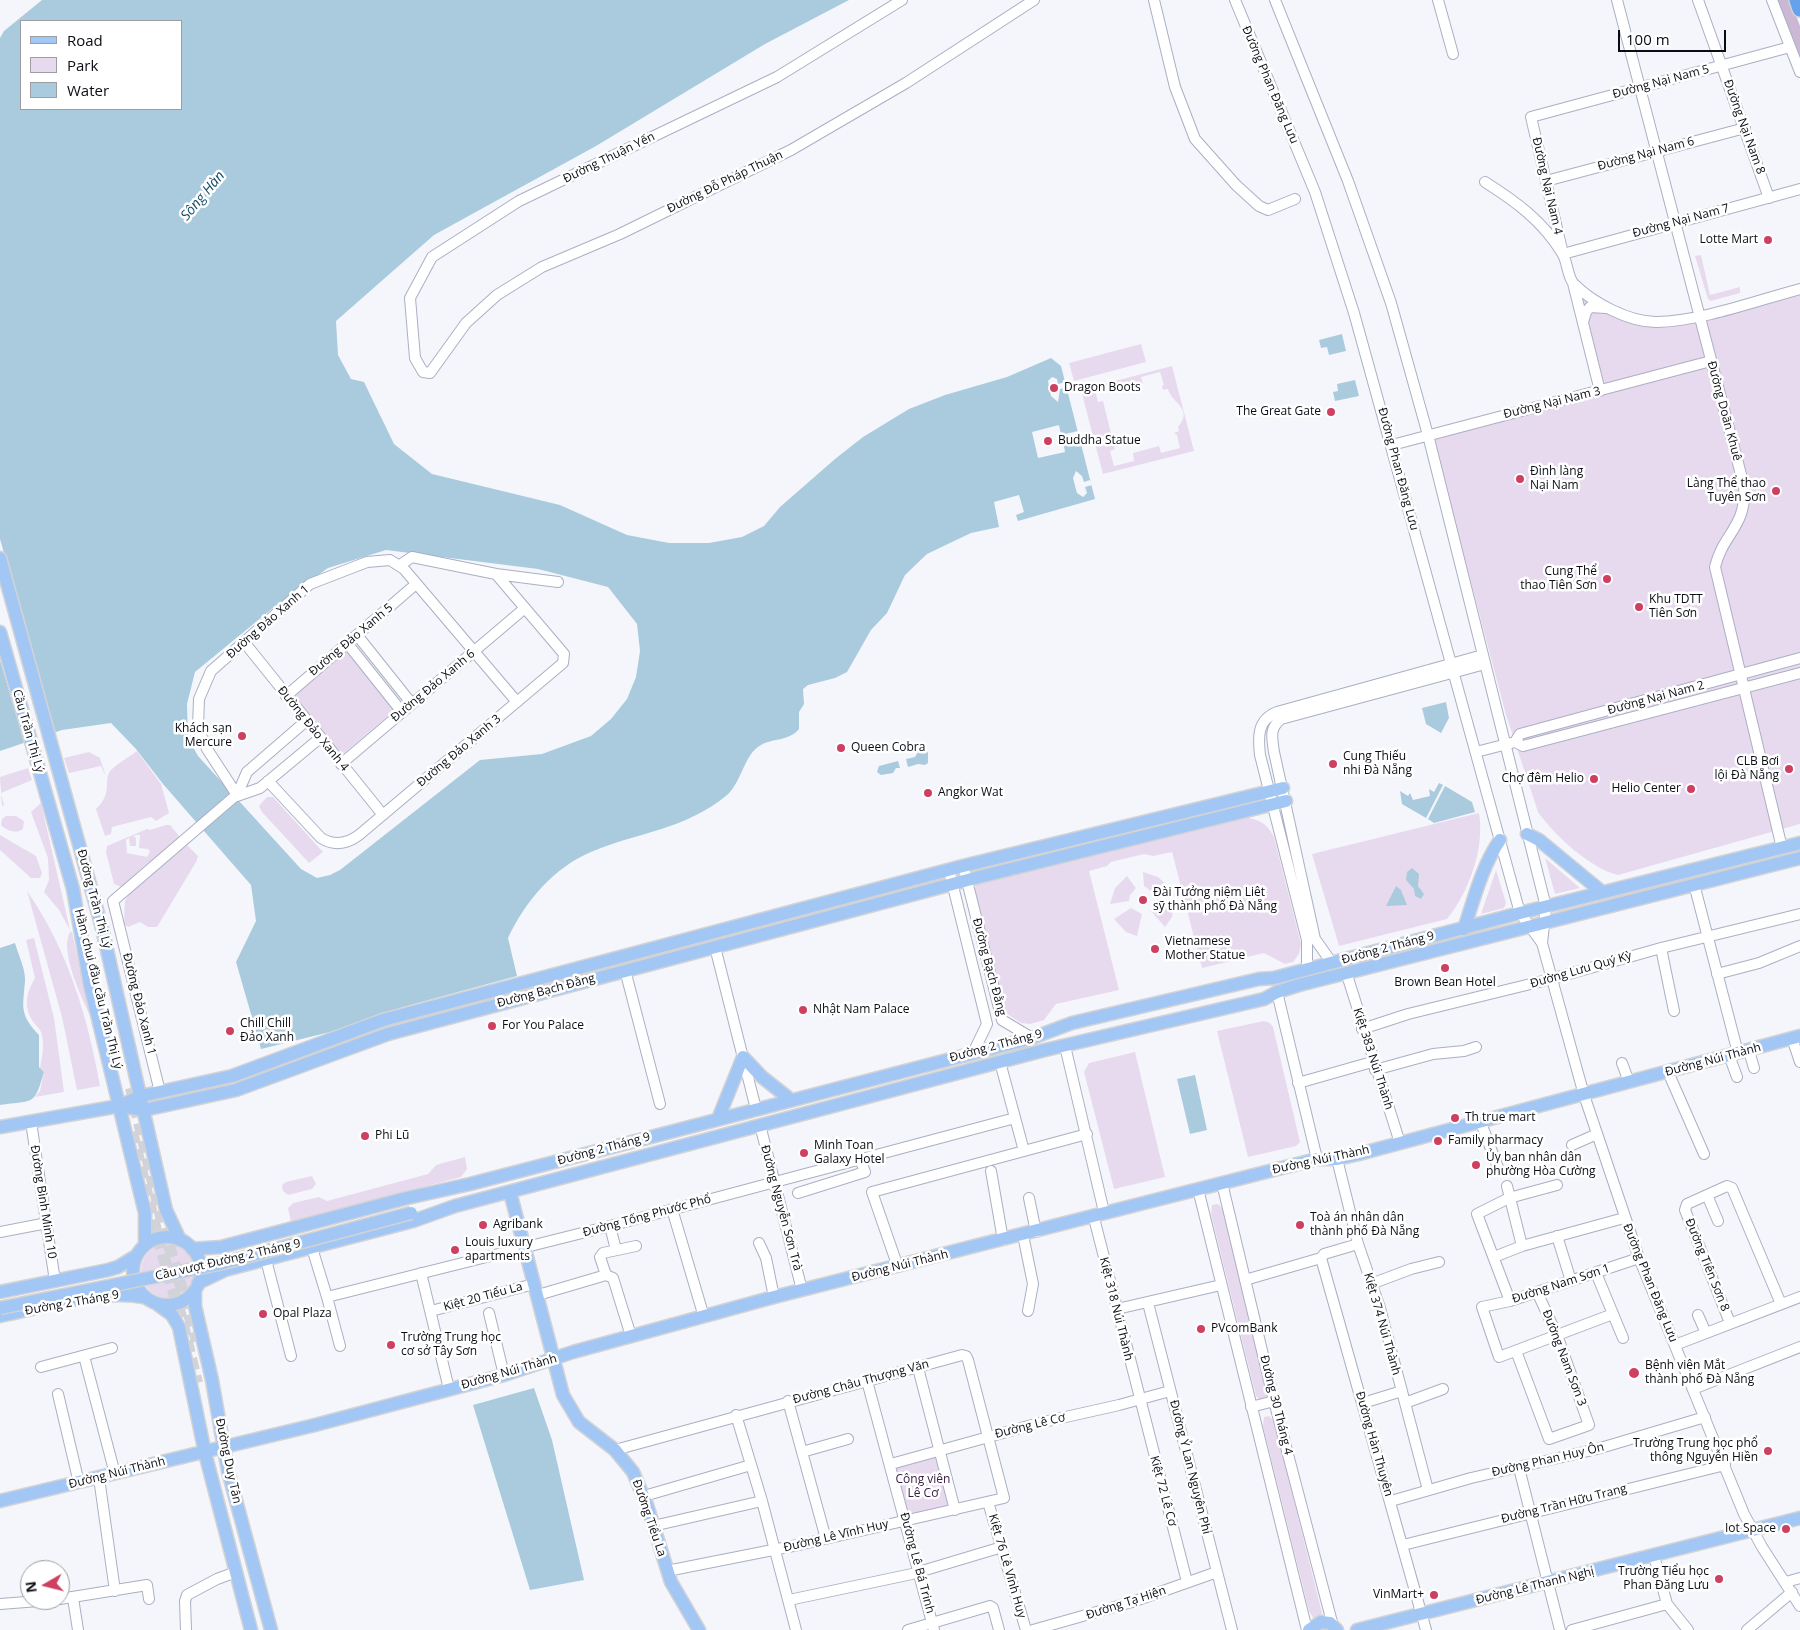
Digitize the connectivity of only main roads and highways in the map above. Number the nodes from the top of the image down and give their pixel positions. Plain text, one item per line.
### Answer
1 (1797, 0) edge
2 (1800, 9) edge
3 (0, 558) edge
4 (0, 632) edge
5 (1283, 788) road end
6 (48, 801) joint
7 (1286, 801) road end
8 (1185, 812) junction
9 (1188, 826) junction
10 (1527, 834) road end
11 (1500, 840) road end
12 (1063, 842) junction
13 (1800, 843) edge
14 (1067, 856) junction
15 (1800, 858) edge
16 (89, 882) joint
17 (73, 888) junction
18 (883, 889) junction
19 (1602, 892) junction
20 (887, 903) junction
21 (801, 910) junction
22 (805, 924) junction
23 (1464, 929) junction
24 (708, 934) junction
25 (715, 947) junction
26 (621, 956) junction
27 (625, 970) junction
28 (1274, 978) junction
29 (531, 980) junction
30 (1276, 992) junction
31 (535, 994) junction
32 (383, 1020) junction
33 (1060, 1028) junction
34 (388, 1034) junction
35 (1796, 1037) edge
36 (1065, 1046) junction
37 (245, 1071) junction
38 (249, 1086) junction
39 (132, 1091) junction
40 (791, 1100) junction
41 (119, 1106) junction
42 (756, 1109) junction
43 (144, 1110) junction
44 (718, 1119) junction
45 (760, 1125) junction
46 (0, 1127) edge
47 (157, 1172) junction
48 (136, 1177) junction
49 (451, 1189) junction
50 (510, 1192) junction
51 (455, 1206) junction
52 (410, 1209) junction
53 (180, 1240) junction
54 (145, 1245) junction
55 (192, 1249) junction
56 (136, 1256) junction
57 (197, 1287) junction
58 (0, 1292) edge
59 (144, 1297) junction
60 (0, 1300) edge
61 (157, 1304) junction
62 (0, 1308) edge
63 (0, 1316) edge
64 (553, 1360) junction
65 (208, 1367) junction
66 (189, 1371) junction
67 (224, 1448) junction
68 (205, 1452) junction
69 (0, 1501) edge
70 (1800, 1518) edge
71 (261, 1595) junction
72 (244, 1600) junction
73 (1335, 1628) edge
74 (251, 1630) edge
75 (271, 1630) edge
76 (699, 1630) edge
77 (1308, 1630) edge
78 (1357, 1630) edge

1 - 2 highway
3 - 16 main road, Đường Trần Thị Lý
4 - 6 main road, Cầu Trần Thị Lý
5 - 8 main road
6 - 17 main road, Đường Trần Thị Lý
7 - 9 main road
8 - 9 main road
8 - 12 main road
9 - 14 main road
10 - 19 main road
11 - 23 main road
12 - 14 main road
12 - 18 main road, Đường Bạch Đằng
13 - 19 main road, Đường 2 Tháng 9
14 - 20 main road, Đường Bạch Đằng
15 - 30 main road, Đường 2 Tháng 9
16 - 39 main road, Hầm chui đầu cầu Trần Thị Lý
17 - 39 main road, Hầm chui đầu cầu Trần Thị Lý
17 - 41 main road, Đường Trần Thị Lý
18 - 20 main road
18 - 21 main road, Đường Bạch Đằng
19 - 23 main road, Đường 2 Tháng 9
20 - 22 main road, Đường Bạch Đằng
21 - 22 main road
21 - 24 main road, Đường Bạch Đằng
22 - 25 main road, Đường Bạch Đằng
23 - 28 main road, Đường 2 Tháng 9
24 - 25 main road
24 - 26 main road, Đường Bạch Đằng
25 - 27 main road, Đường Bạch Đằng
26 - 27 main road
26 - 29 main road, Đường Bạch Đằng
27 - 31 main road, Đường Bạch Đằng
28 - 30 main road
28 - 33 main road, Đường 2 Tháng 9
29 - 31 main road
29 - 32 main road, Đường Bạch Đằng
30 - 36 main road, Đường 2 Tháng 9
31 - 34 main road, Đường Bạch Đằng
32 - 34 main road
32 - 37 main road, Đường Bạch Đằng
33 - 36 main road
33 - 40 main road, Đường 2 Tháng 9
34 - 38 main road, Đường Bạch Đằng
35 - 64 main road, Đường Núi Thành
36 - 45 main road, Đường 2 Tháng 9
37 - 38 main road
37 - 39 main road, Đường Bạch Đằng
38 - 43 main road, Đường Bạch Đằng
39 - 41 main road, Đường Bạch Đằng
39 - 43 main road
40 - 42 main road, Đường 2 Tháng 9
40 - 44 main road
41 - 43 main road
41 - 46 main road
41 - 48 main road, Đường Trần Thị Lý
42 - 44 main road, Đường 2 Tháng 9
42 - 45 main road
43 - 47 main road
44 - 49 main road, Đường 2 Tháng 9
45 - 50 main road, Đường 2 Tháng 9
47 - 48 main road
47 - 53 main road
48 - 54 main road, Đường Trần Thị Lý
49 - 52 main road, Cầu vượt Đường 2 Tháng 9
49 - 55 main road, Đường 2 Tháng 9
50 - 51 main road, Đường 2 Tháng 9
50 - 64 main road, Đường Tiểu La
51 - 52 main road, Cầu vượt Đường 2 Tháng 9
51 - 57 main road, Đường 2 Tháng 9
52 - 60 main road, Cầu vượt Đường 2 Tháng 9
52 - 62 main road, Cầu vượt Đường 2 Tháng 9, bridge
53 - 54 main road
53 - 55 main road
54 - 56 main road
55 - 57 main road
56 - 58 main road, Đường 2 Tháng 9
56 - 59 main road
57 - 61 main road
57 - 65 main road, Đường Duy Tân
59 - 61 main road
59 - 63 main road, Đường 2 Tháng 9
61 - 66 main road, Đường Duy Tân
64 - 67 main road, Đường Núi Thành
64 - 76 main road, Đường Tiểu La
65 - 66 main road
65 - 67 main road, Đường Duy Tân
66 - 68 main road, Đường Duy Tân
67 - 68 main road, Đường Núi Thành
67 - 71 main road, Đường Duy Tân
68 - 69 main road, Đường Núi Thành
68 - 72 main road, Đường Duy Tân
70 - 78 main road, Đường Lê Thanh Nghị
71 - 72 main road
71 - 75 main road, Đường Duy Tân
72 - 74 main road, Đường Duy Tân
73 - 77 main road

